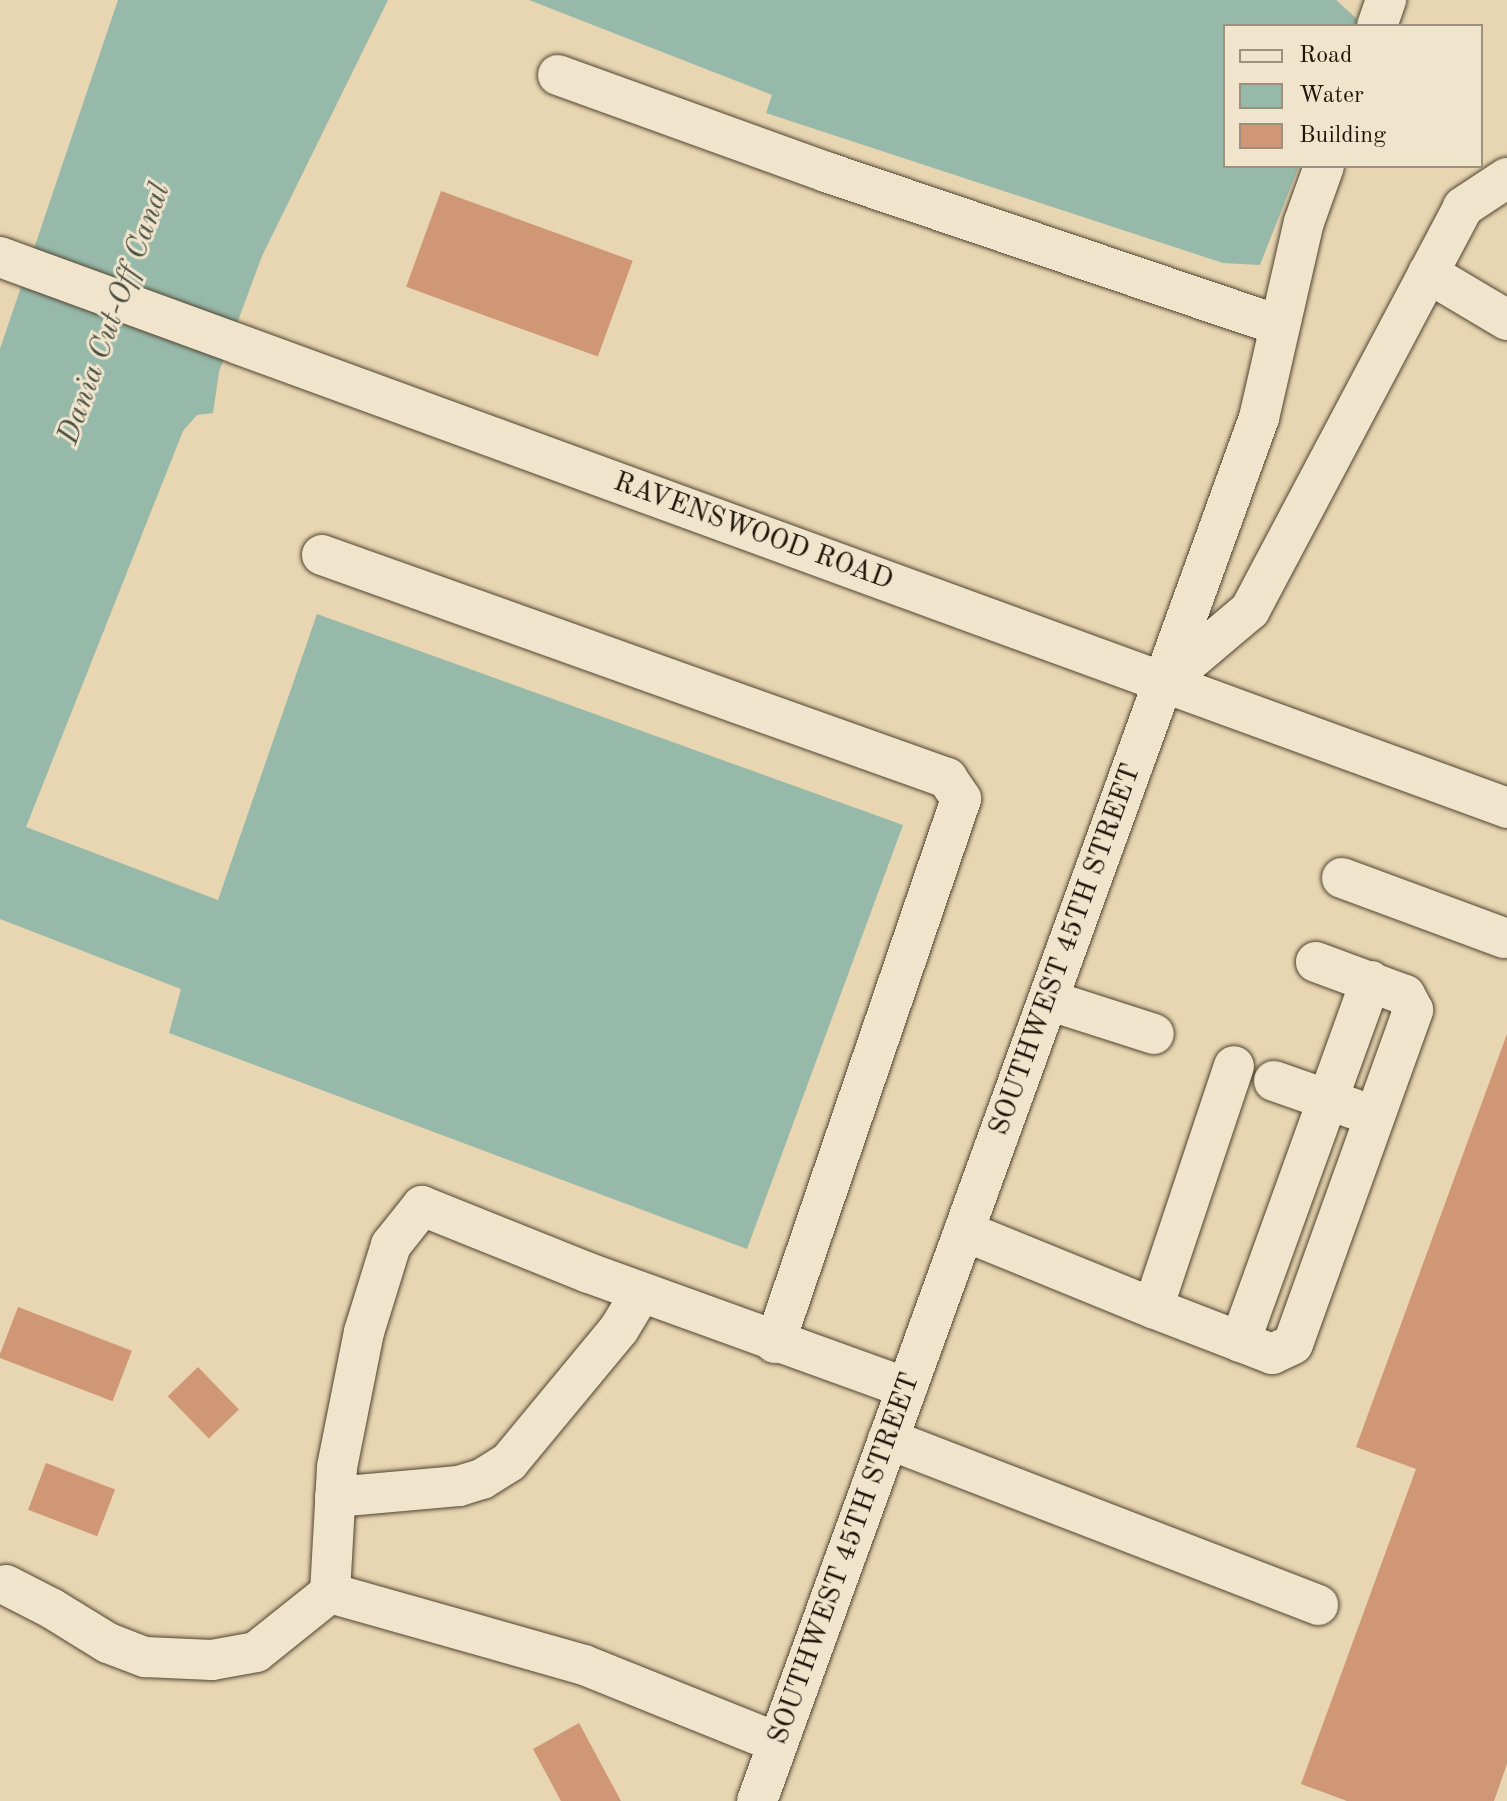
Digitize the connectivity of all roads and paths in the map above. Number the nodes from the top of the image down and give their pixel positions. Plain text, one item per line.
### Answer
1 (1386, 0) edge
2 (1378, 24) edge
3 (558, 75) dead end
4 (1323, 168) edge
5 (1507, 178) edge
6 (0, 257) edge
7 (1428, 273) junction
8 (1507, 320) edge
9 (1280, 326) junction
10 (322, 555) dead end
11 (1163, 683) junction
12 (1505, 800) edge
13 (1342, 878) dead end
14 (1504, 938) dead end
15 (1316, 962) dead end
16 (1371, 981) junction
17 (1048, 1000) junction
18 (1154, 1034) dead end
19 (1234, 1066) dead end
20 (1274, 1081) dead end
21 (1329, 1100) junction
22 (1375, 1116) junction
23 (964, 1231) junction
24 (641, 1293) junction
25 (1153, 1308) junction
26 (1240, 1342) junction
27 (775, 1343) junction
28 (907, 1388) junction
29 (888, 1439) junction
30 (335, 1497) junction
31 (6, 1585) dead end
32 (330, 1593) junction
33 (1318, 1605) dead end
34 (778, 1743) junction
35 (757, 1801) edge

1 - 2 street
3 - 9 street
4 - 9 street, SOUTHWEST 45TH STREET
5 - 7 street
6 - 11 street, RAVENSWOOD ROAD
7 - 8 street
7 - 11 street
9 - 11 street, SOUTHWEST 45TH STREET
10 - 27 street
11 - 12 street, RAVENSWOOD ROAD
11 - 17 street, SOUTHWEST 45TH STREET
13 - 14 street
15 - 16 street
16 - 21 street
16 - 22 street
17 - 18 street
17 - 23 street, SOUTHWEST 45TH STREET
19 - 25 street
20 - 21 street
21 - 22 street
21 - 26 street
22 - 26 street
23 - 25 street
23 - 28 street, SOUTHWEST 45TH STREET
24 - 27 street
24 - 30 street
24 - 30 street
25 - 26 street
27 - 28 street
28 - 29 street, SOUTHWEST 45TH STREET
29 - 33 street
29 - 34 street, SOUTHWEST 45TH STREET
30 - 32 street
31 - 32 street
32 - 34 street
34 - 35 street, SOUTHWEST 45TH STREET

